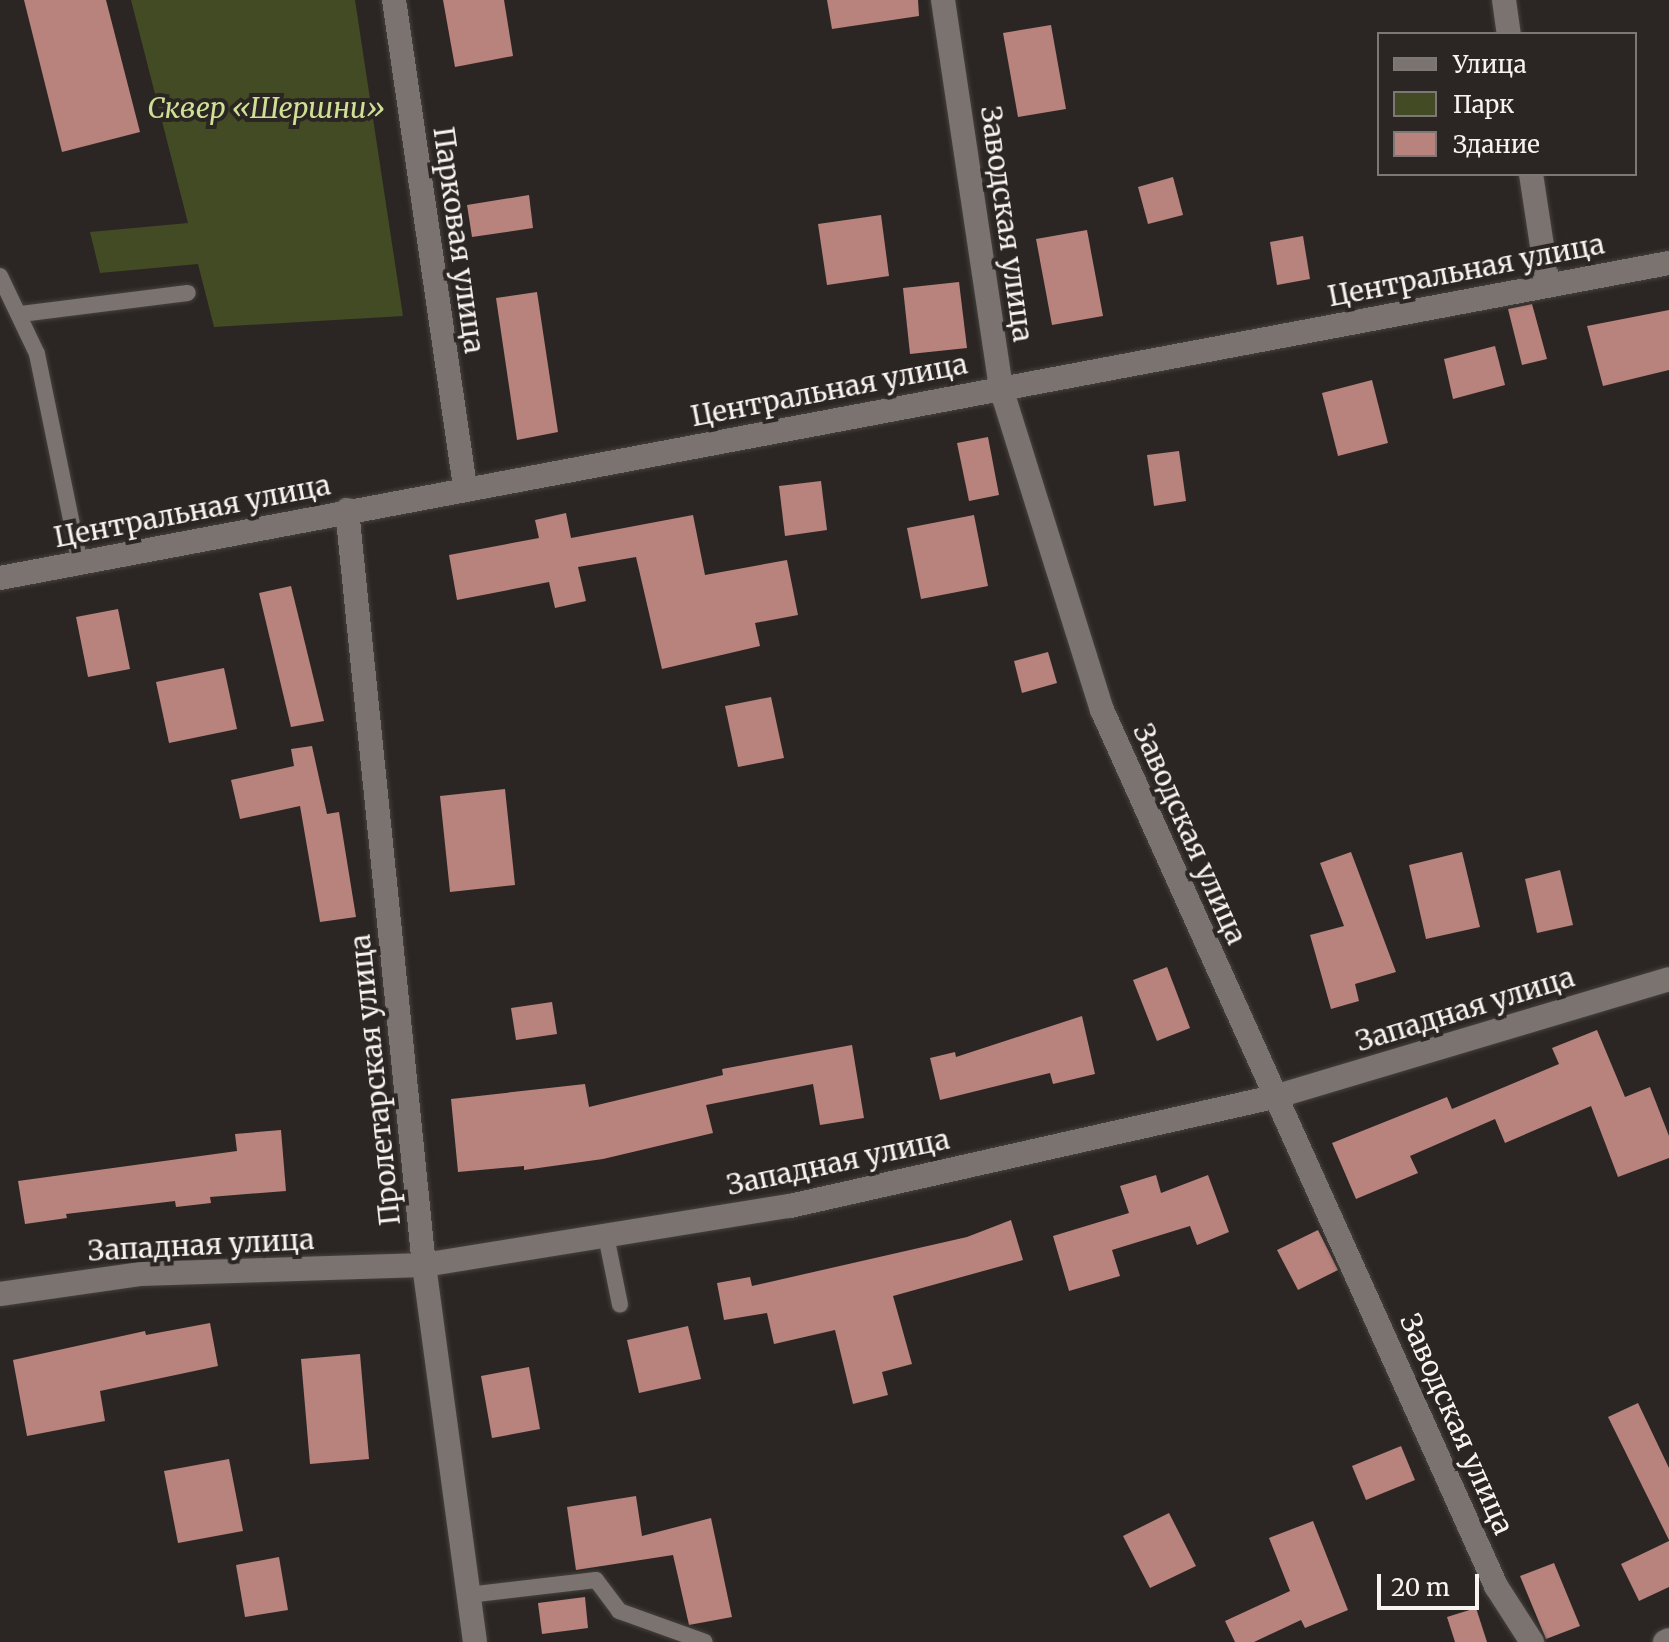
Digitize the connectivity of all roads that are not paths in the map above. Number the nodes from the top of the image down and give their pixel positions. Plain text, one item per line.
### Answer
1 (394, 0) edge
2 (943, 0) edge
3 (1504, 0) edge
4 (1509, 32) edge
5 (1531, 176) edge
6 (1669, 263) edge
7 (0, 276) edge
8 (1548, 285) junction
9 (188, 293) dead end
10 (21, 314) junction
11 (1001, 388) junction
12 (465, 488) junction
13 (347, 510) junction
14 (80, 564) junction
15 (0, 578) edge
16 (1669, 979) edge
17 (1274, 1097) junction
18 (606, 1236) junction
19 (424, 1265) junction
20 (0, 1294) edge
21 (620, 1305) dead end
22 (468, 1595) junction
23 (475, 1642) edge
24 (705, 1642) edge
25 (1532, 1642) edge

1 - 12 street, Парковая улица
2 - 11 street, Заводская улица
3 - 4 street
5 - 8 street
6 - 8 street, Центральная улица
7 - 10 lane
8 - 11 street, Центральная улица
9 - 10 lane
10 - 14 lane
11 - 12 street, Центральная улица
11 - 17 street, Заводская улица
12 - 13 street, Центральная улица
13 - 14 street, Центральная улица
13 - 19 street, Пролетарская улица
14 - 15 street, Центральная улица
16 - 17 street, Западная улица
17 - 18 street, Западная улица
17 - 25 street, Заводская улица
18 - 19 street, Западная улица
18 - 21 lane
19 - 20 street, Западная улица
19 - 22 street, Пролетарская улица
22 - 23 street, Пролетарская улица
22 - 24 lane

